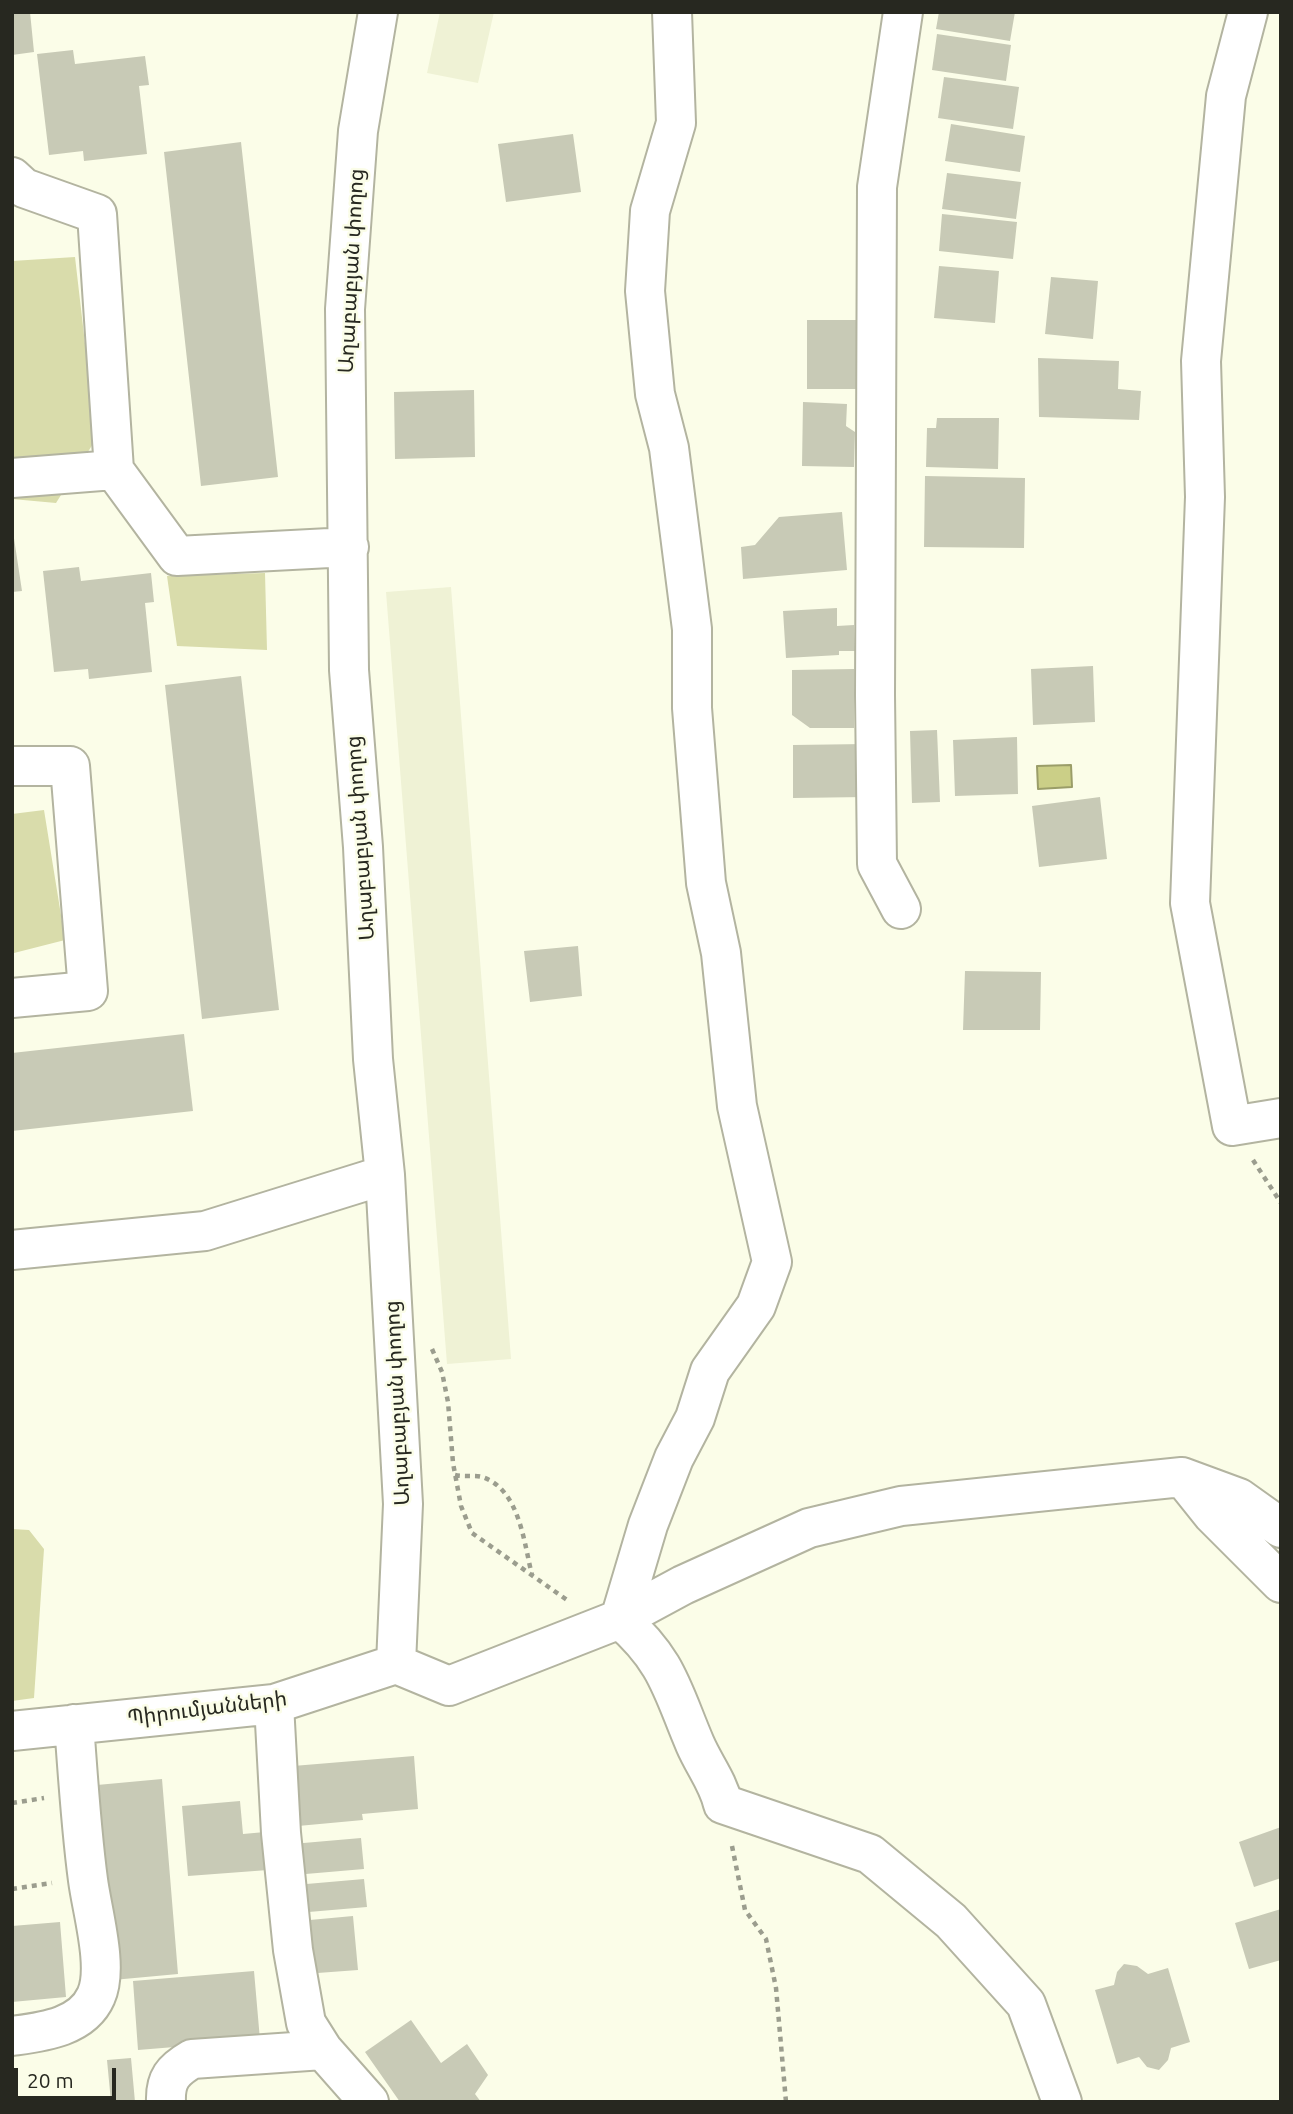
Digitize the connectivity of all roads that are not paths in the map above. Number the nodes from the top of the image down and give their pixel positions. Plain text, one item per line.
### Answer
1 (378, 12) edge
2 (672, 12) edge
3 (903, 12) edge
4 (1248, 12) edge
5 (12, 177) edge
6 (114, 470) junction
7 (12, 478) edge
8 (349, 547) junction
9 (12, 766) edge
10 (901, 909) dead end
11 (12, 998) edge
12 (1281, 1118) edge
13 (385, 1175) junction
14 (12, 1250) edge
15 (1182, 1477) junction
16 (1281, 1528) edge
17 (1281, 1583) edge
18 (620, 1619) junction
19 (396, 1664) junction
20 (274, 1704) junction
21 (74, 1724) junction
22 (12, 1731) edge
23 (12, 2036) edge
24 (323, 2050) junction
25 (166, 2102) edge
26 (369, 2102) edge
27 (1062, 2102) edge

1 - 8 street, Աղաբաբյան փողոց
2 - 18 street
3 - 10 street
4 - 12 street
5 - 6 street
6 - 7 street
6 - 8 street
8 - 13 street, Աղաբաբյան փողոց
9 - 11 street
13 - 14 street
13 - 19 street, Աղաբաբյան փողոց
15 - 16 street
15 - 17 street
15 - 18 street
18 - 19 street
18 - 27 street
19 - 20 street, Պիրումյանների
20 - 21 street, Պիրումյանների
20 - 24 street
21 - 22 street, Պիրումյանների
21 - 23 street
24 - 25 street
24 - 26 street

